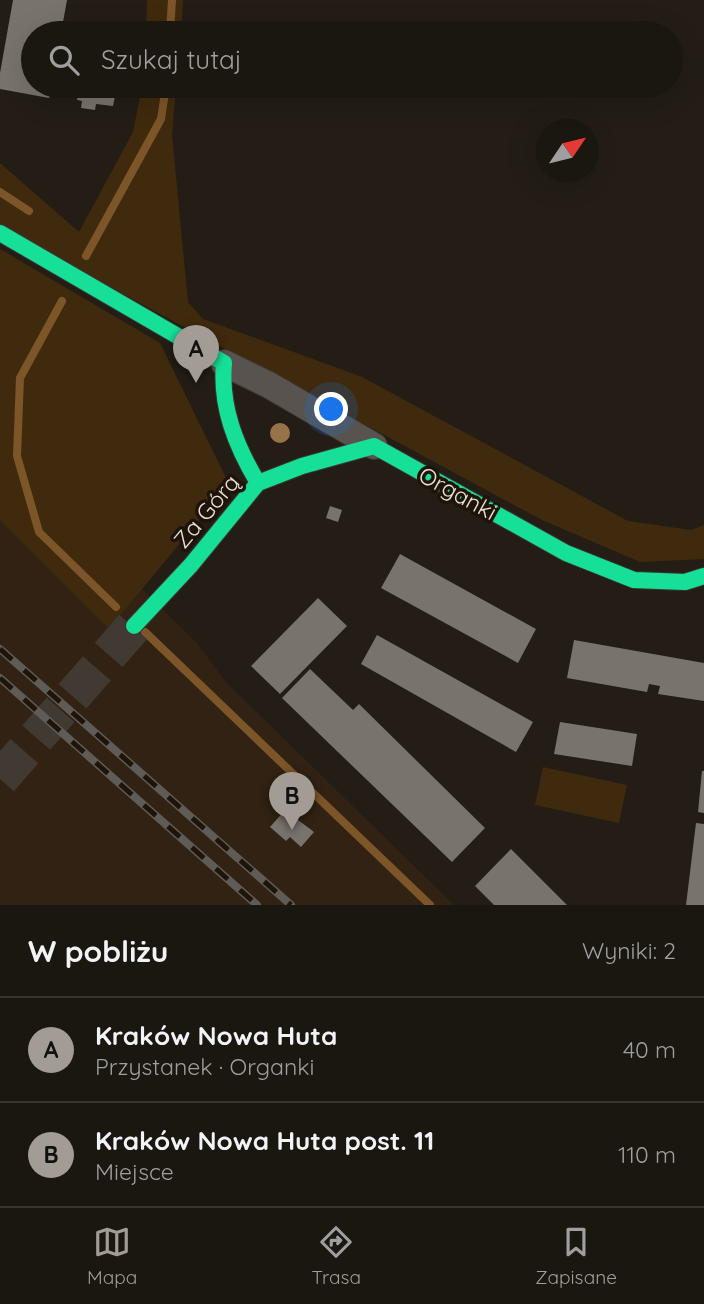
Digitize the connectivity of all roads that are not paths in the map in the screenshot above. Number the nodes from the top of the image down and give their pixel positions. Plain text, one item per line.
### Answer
1 (0, 233) edge
2 (224, 363) junction
3 (374, 446) junction
4 (258, 483) junction
5 (704, 576) edge
6 (134, 626) tunnel mouth

1 - 2 street, Organki
2 - 3 street, Organki
2 - 4 street
3 - 4 street, Za Górą
3 - 5 street, Organki
4 - 6 street, Za Górą

